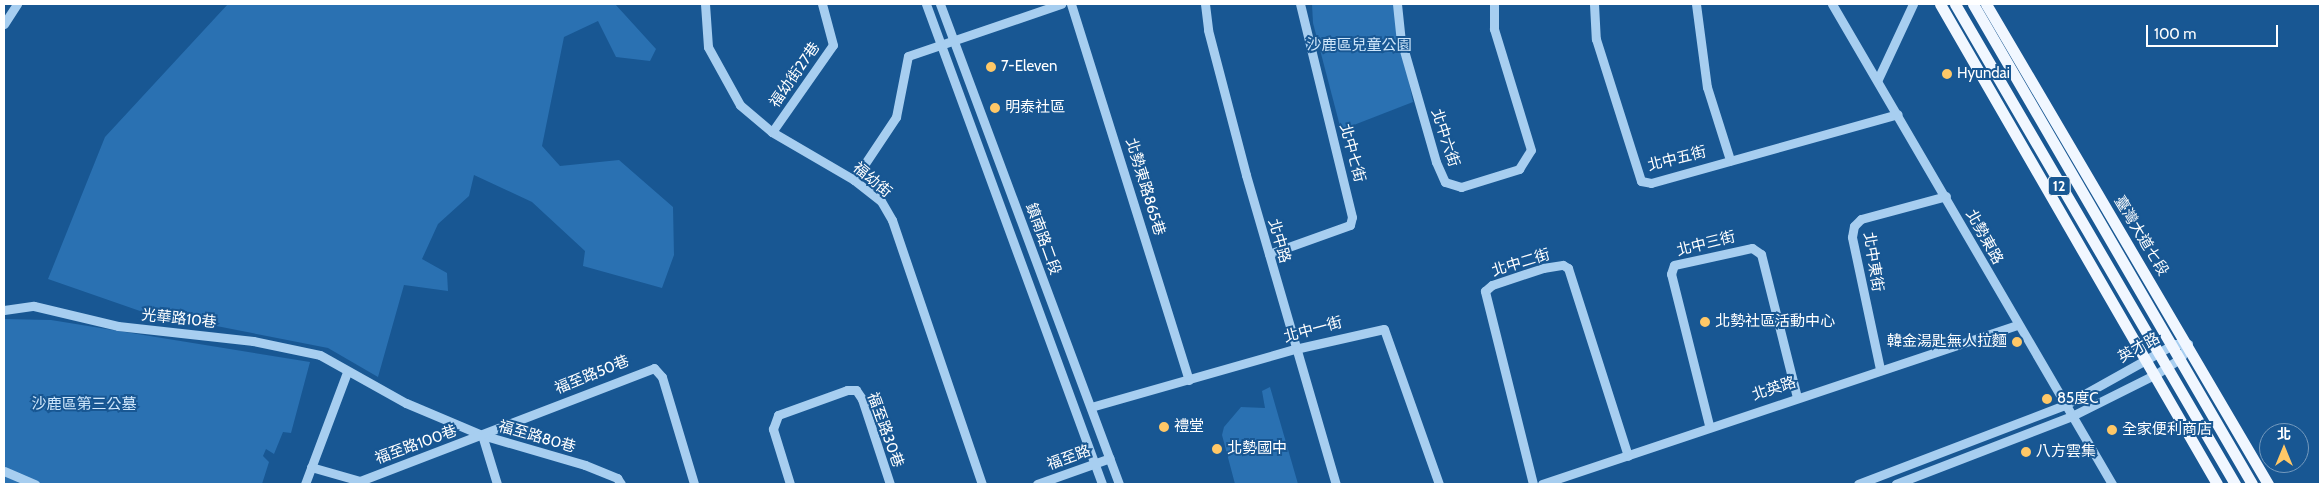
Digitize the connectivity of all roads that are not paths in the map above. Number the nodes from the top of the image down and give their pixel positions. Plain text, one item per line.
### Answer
1 (17, 4) edge
2 (705, 4) edge
3 (822, 4) edge
4 (926, 4) edge
5 (940, 4) edge
6 (1033, 4) edge
7 (1061, 4) edge
8 (1071, 4) edge
9 (1205, 4) edge
10 (1300, 4) edge
11 (1397, 4) edge
12 (1494, 4) edge
13 (1594, 4) edge
14 (1696, 4) edge
15 (1832, 4) edge
16 (1913, 4) edge
17 (1940, 4) edge
18 (1955, 4) edge
19 (1973, 4) edge
20 (1986, 4) edge
21 (1037, 13) junction
22 (4, 24) edge
23 (955, 41) junction
24 (942, 45) junction
25 (1878, 79) junction
26 (1898, 114) junction
27 (772, 132) junction
28 (1730, 160) junction
29 (854, 180) junction
30 (1946, 196) junction
31 (1269, 254) junction
32 (4, 310) edge
33 (2017, 325) junction
34 (2174, 344) junction
35 (2188, 344) junction
36 (1295, 349) junction
37 (2159, 353) junction
38 (2147, 360) junction
39 (2184, 363) junction
40 (2167, 367) junction
41 (1880, 369) junction
42 (348, 372) junction
43 (2156, 374) junction
44 (1189, 380) junction
45 (2175, 380) junction
46 (1796, 397) junction
47 (2065, 405) junction
48 (1090, 407) junction
49 (2072, 416) junction
50 (1709, 425) junction
51 (482, 436) junction
52 (1628, 456) junction
53 (1110, 458) junction
54 (1095, 463) junction
55 (311, 467) junction
56 (4, 471) edge
57 (35, 484) edge
58 (305, 484) edge
59 (497, 484) edge
60 (621, 484) edge
61 (694, 484) edge
62 (790, 484) edge
63 (890, 484) edge
64 (982, 484) edge
65 (1037, 484) edge
66 (1102, 484) edge
67 (1119, 484) edge
68 (1336, 484) edge
69 (1439, 484) edge
70 (1532, 484) edge
71 (1542, 484) edge
72 (1858, 484) edge
73 (1896, 484) edge
74 (2112, 484) edge
75 (2217, 484) edge
76 (2235, 484) edge
77 (2252, 484) edge
78 (2268, 484) edge

1 - 22 street
2 - 27 street, 福幼街
3 - 27 street, 福幼街27巷
4 - 24 street, 鎮南路二段
5 - 23 street, 鎮南路二段
6 - 21 street
7 - 21 street
8 - 44 street, 北勢東路865巷
9 - 31 street, 北中路
10 - 31 street, 北中七街
11 - 12 street, 北中六街
13 - 28 street, 北中五街
14 - 28 street
15 - 25 street, 北勢東路
16 - 25 street
17 - 38 main road, 12
18 - 37 main road, 12
19 - 34 main road, 臺灣大道七段 / 12
20 - 35 main road, 臺灣大道七段 / 12
21 - 23 street
23 - 24 street
23 - 48 street, 鎮南路二段
24 - 29 street
24 - 54 street, 鎮南路二段
25 - 26 street, 北勢東路
26 - 28 street, 北中五街
26 - 30 street, 北勢東路
27 - 29 street, 福幼街
29 - 64 street, 福幼街
30 - 33 street, 北勢東路
30 - 41 street, 北中東街
31 - 36 street, 北中路
32 - 42 street, 光華路10巷
33 - 41 street, 北英路
33 - 47 street, 北勢東路
34 - 35 street, 英才路
34 - 37 street, 英才路
34 - 39 main road, 臺灣大道七段 / 12
35 - 39 main road
35 - 78 main road, 臺灣大道七段 / 12
36 - 44 street, 北中一街
36 - 68 street, 北中路
36 - 69 street, 北中一街
37 - 38 street, 英才路
37 - 40 main road, 12
38 - 43 main road, 12
38 - 47 street, 英才路
39 - 40 street, 英才路
39 - 77 main road, 臺灣大道七段 / 12
40 - 43 street, 英才路
40 - 45 main road, 12
41 - 46 street, 北英路
42 - 51 street, 光華路10巷
42 - 55 street
43 - 45 main road
43 - 49 street, 英才路
43 - 75 main road, 12
44 - 48 street, 北中一街
45 - 76 main road, 12
46 - 50 street, 北英路
46 - 50 street, 北中三街
47 - 49 street, 北勢東路
47 - 72 street, 英才路
48 - 53 street, 鎮南路二段
49 - 73 street, 英才路
49 - 74 street, 北勢東路
50 - 52 street, 北英路
51 - 55 street, 福至路100巷
51 - 59 street
51 - 60 street, 福至路80巷
51 - 61 street, 福至路50巷
52 - 70 street, 北中二街
52 - 71 street, 北英路
53 - 54 street, 福至路
53 - 67 street, 鎮南路二段
54 - 65 street, 福至路
54 - 66 street, 鎮南路二段
55 - 58 street
56 - 57 street
62 - 63 street, 福至路30巷

